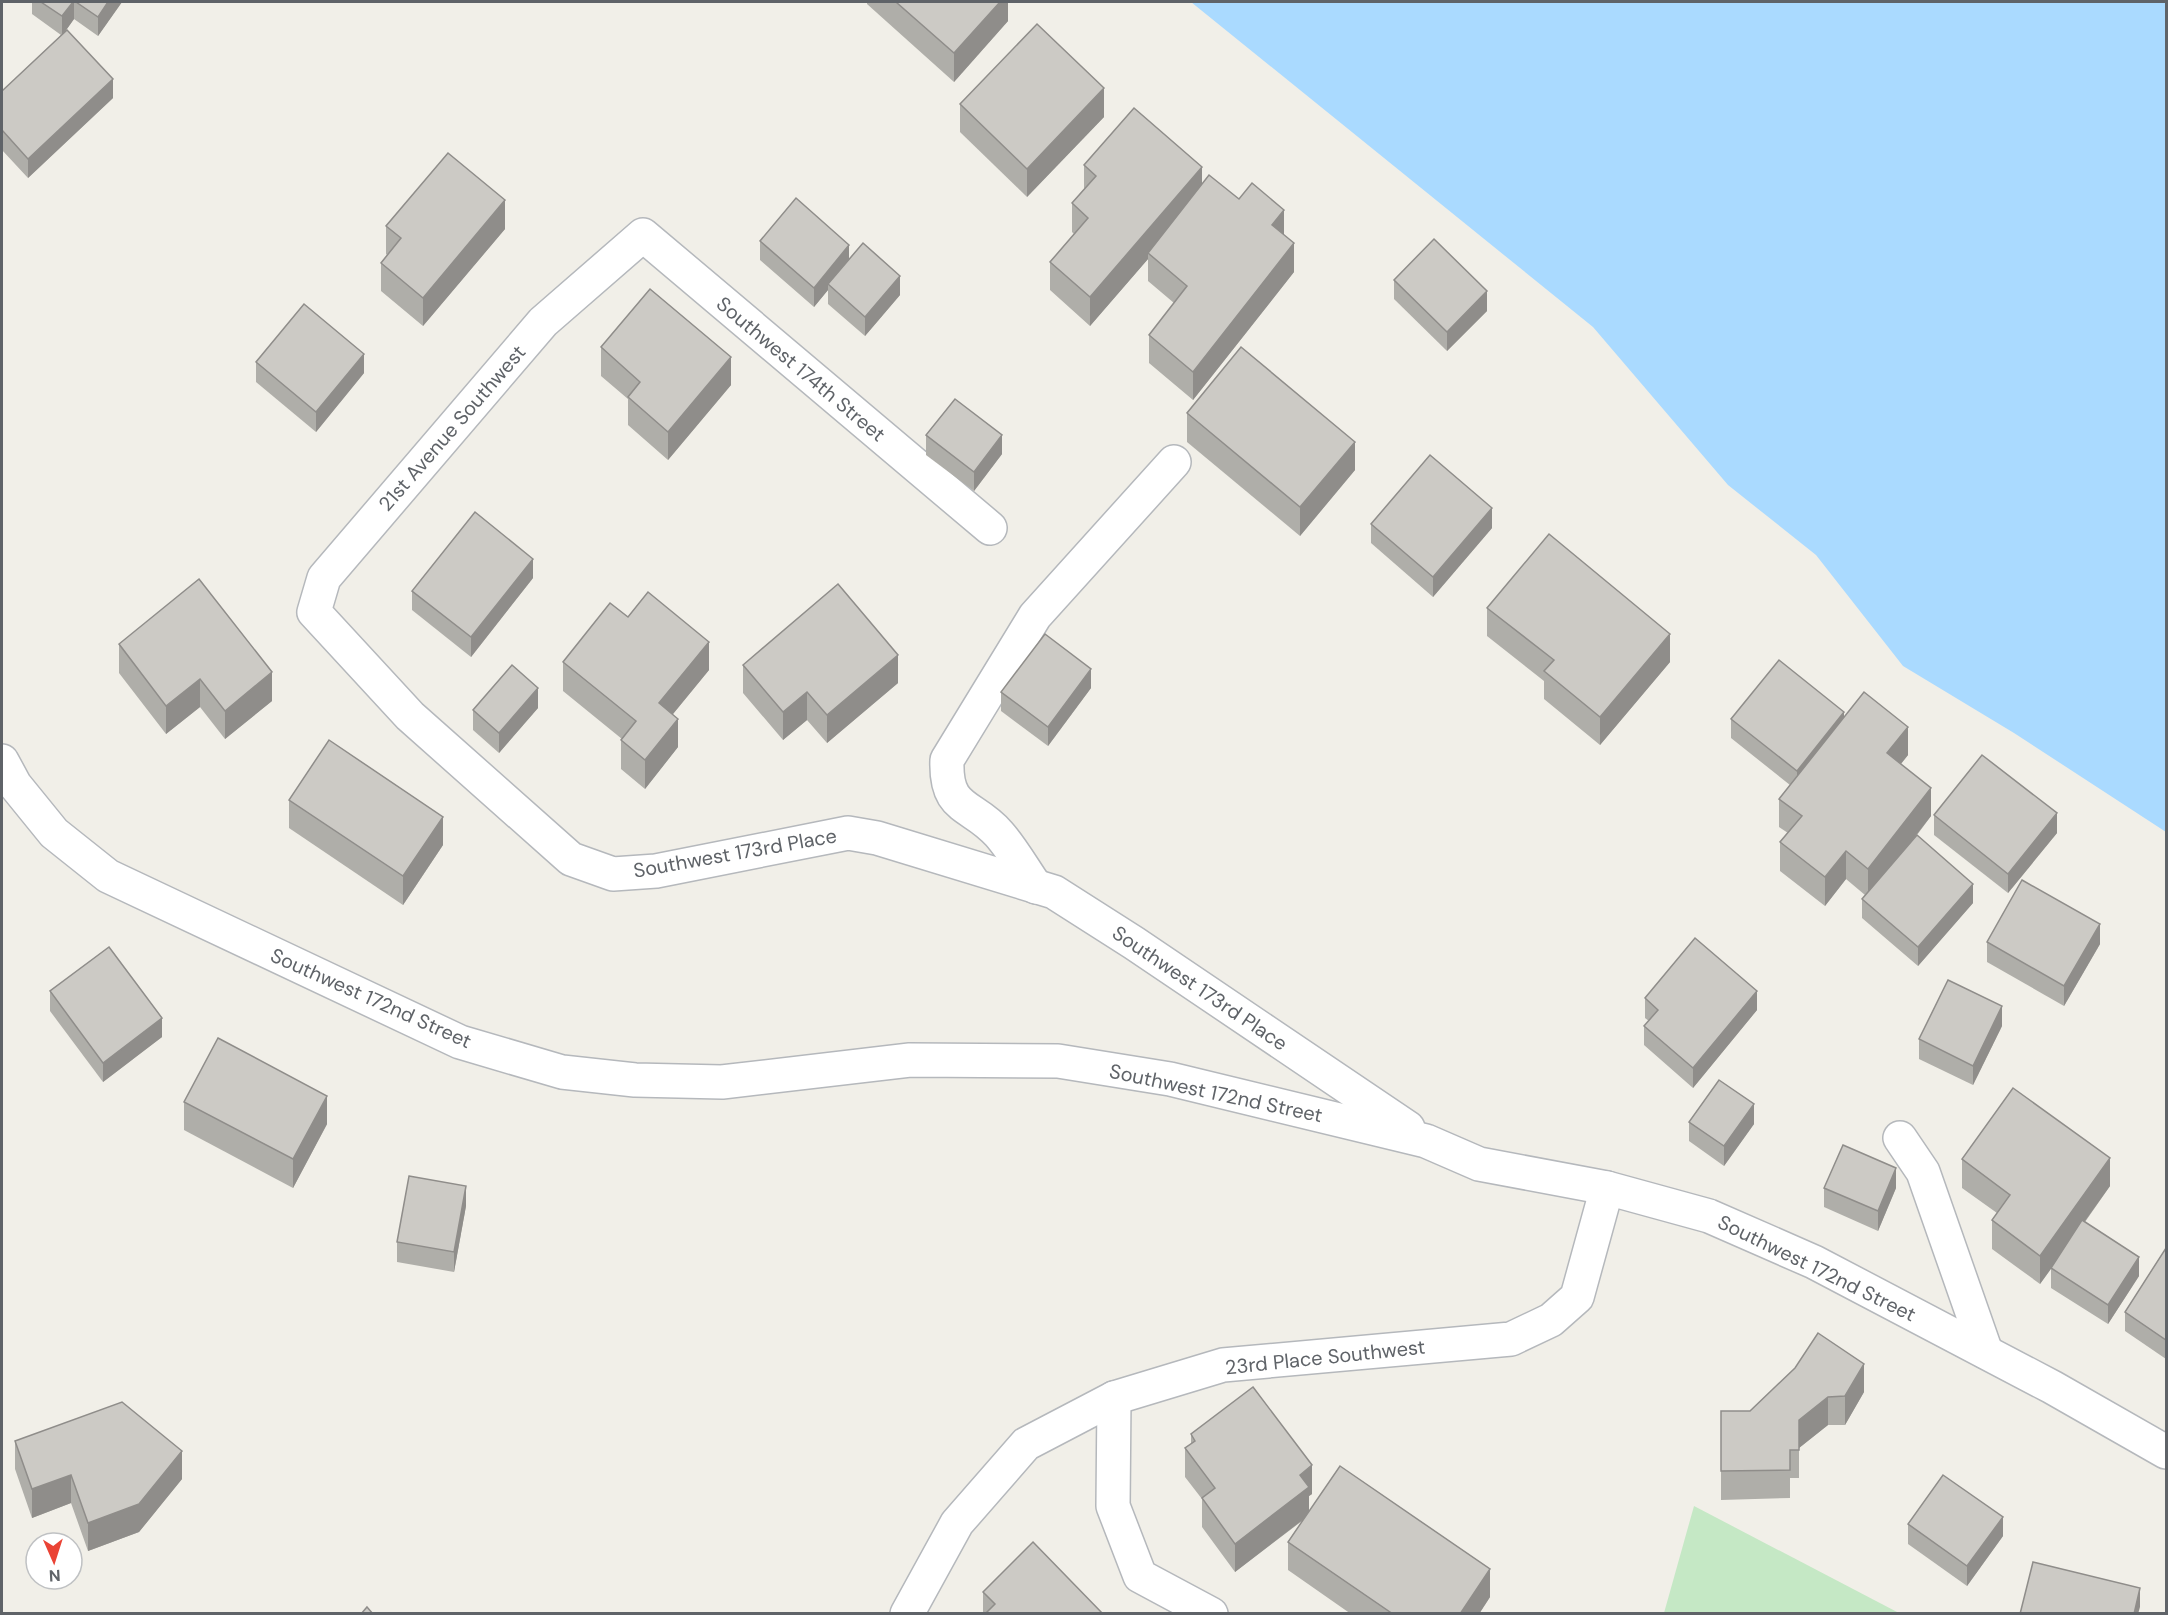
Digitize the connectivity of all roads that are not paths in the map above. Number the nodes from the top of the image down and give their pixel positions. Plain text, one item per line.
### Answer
1 (612, 261) joint
2 (1174, 462) dead end
3 (990, 528) dead end
4 (314, 612) joint
5 (2, 761) edge
6 (1036, 888) junction
7 (1900, 1138) dead end
8 (1426, 1141) junction
9 (1607, 1188) junction
10 (1986, 1352) junction
11 (1114, 1398) junction
12 (2166, 1452) edge
13 (907, 1614) edge
14 (1210, 1614) edge

1 - 3 street, Southwest 174th Street
1 - 4 street, 21st Avenue Southwest
2 - 6 street
4 - 6 street, Southwest 173rd Place
5 - 8 street, Southwest 172nd Street
6 - 8 street, Southwest 173rd Place
7 - 10 street
8 - 9 street, Southwest 172nd Street
9 - 10 street, Southwest 172nd Street
9 - 11 street, 23rd Place Southwest
10 - 12 street, Southwest 172nd Street
11 - 13 street, 23rd Place Southwest
11 - 14 street

